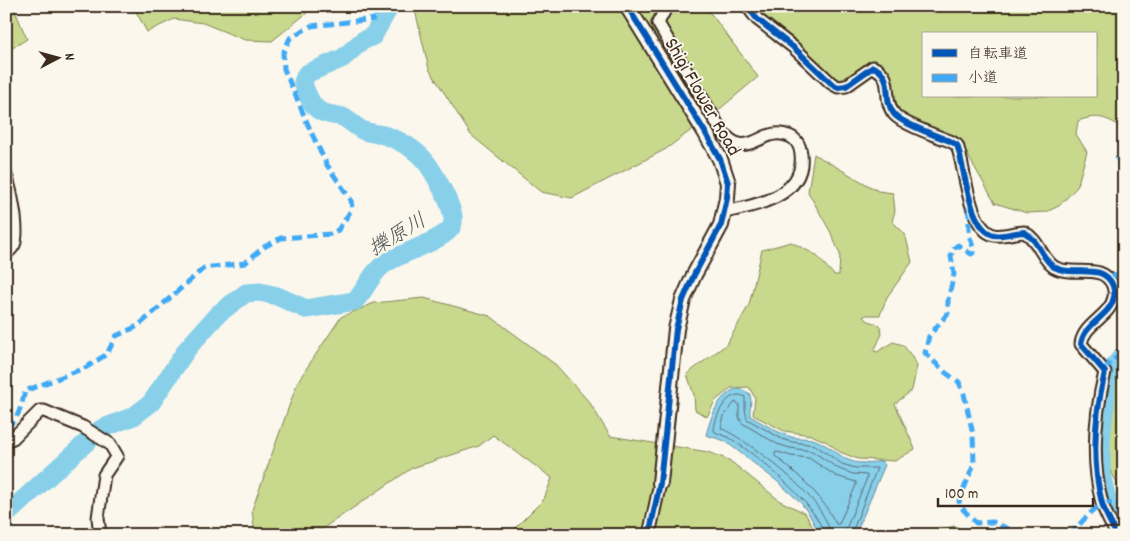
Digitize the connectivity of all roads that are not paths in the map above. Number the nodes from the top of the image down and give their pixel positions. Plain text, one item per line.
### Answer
1 (667, 6) edge
2 (747, 6) edge
3 (630, 12) edge
4 (6, 175) edge
5 (724, 212) junction
6 (6, 254) edge
7 (6, 441) edge
8 (660, 483) joint
9 (100, 535) edge
10 (649, 535) edge
11 (1117, 535) edge

1 - 5 street
2 - 11 street
3 - 5 street, Shigi Flower Road
4 - 6 street
5 - 8 street, Shigi Flower Road
7 - 9 street
8 - 10 street

